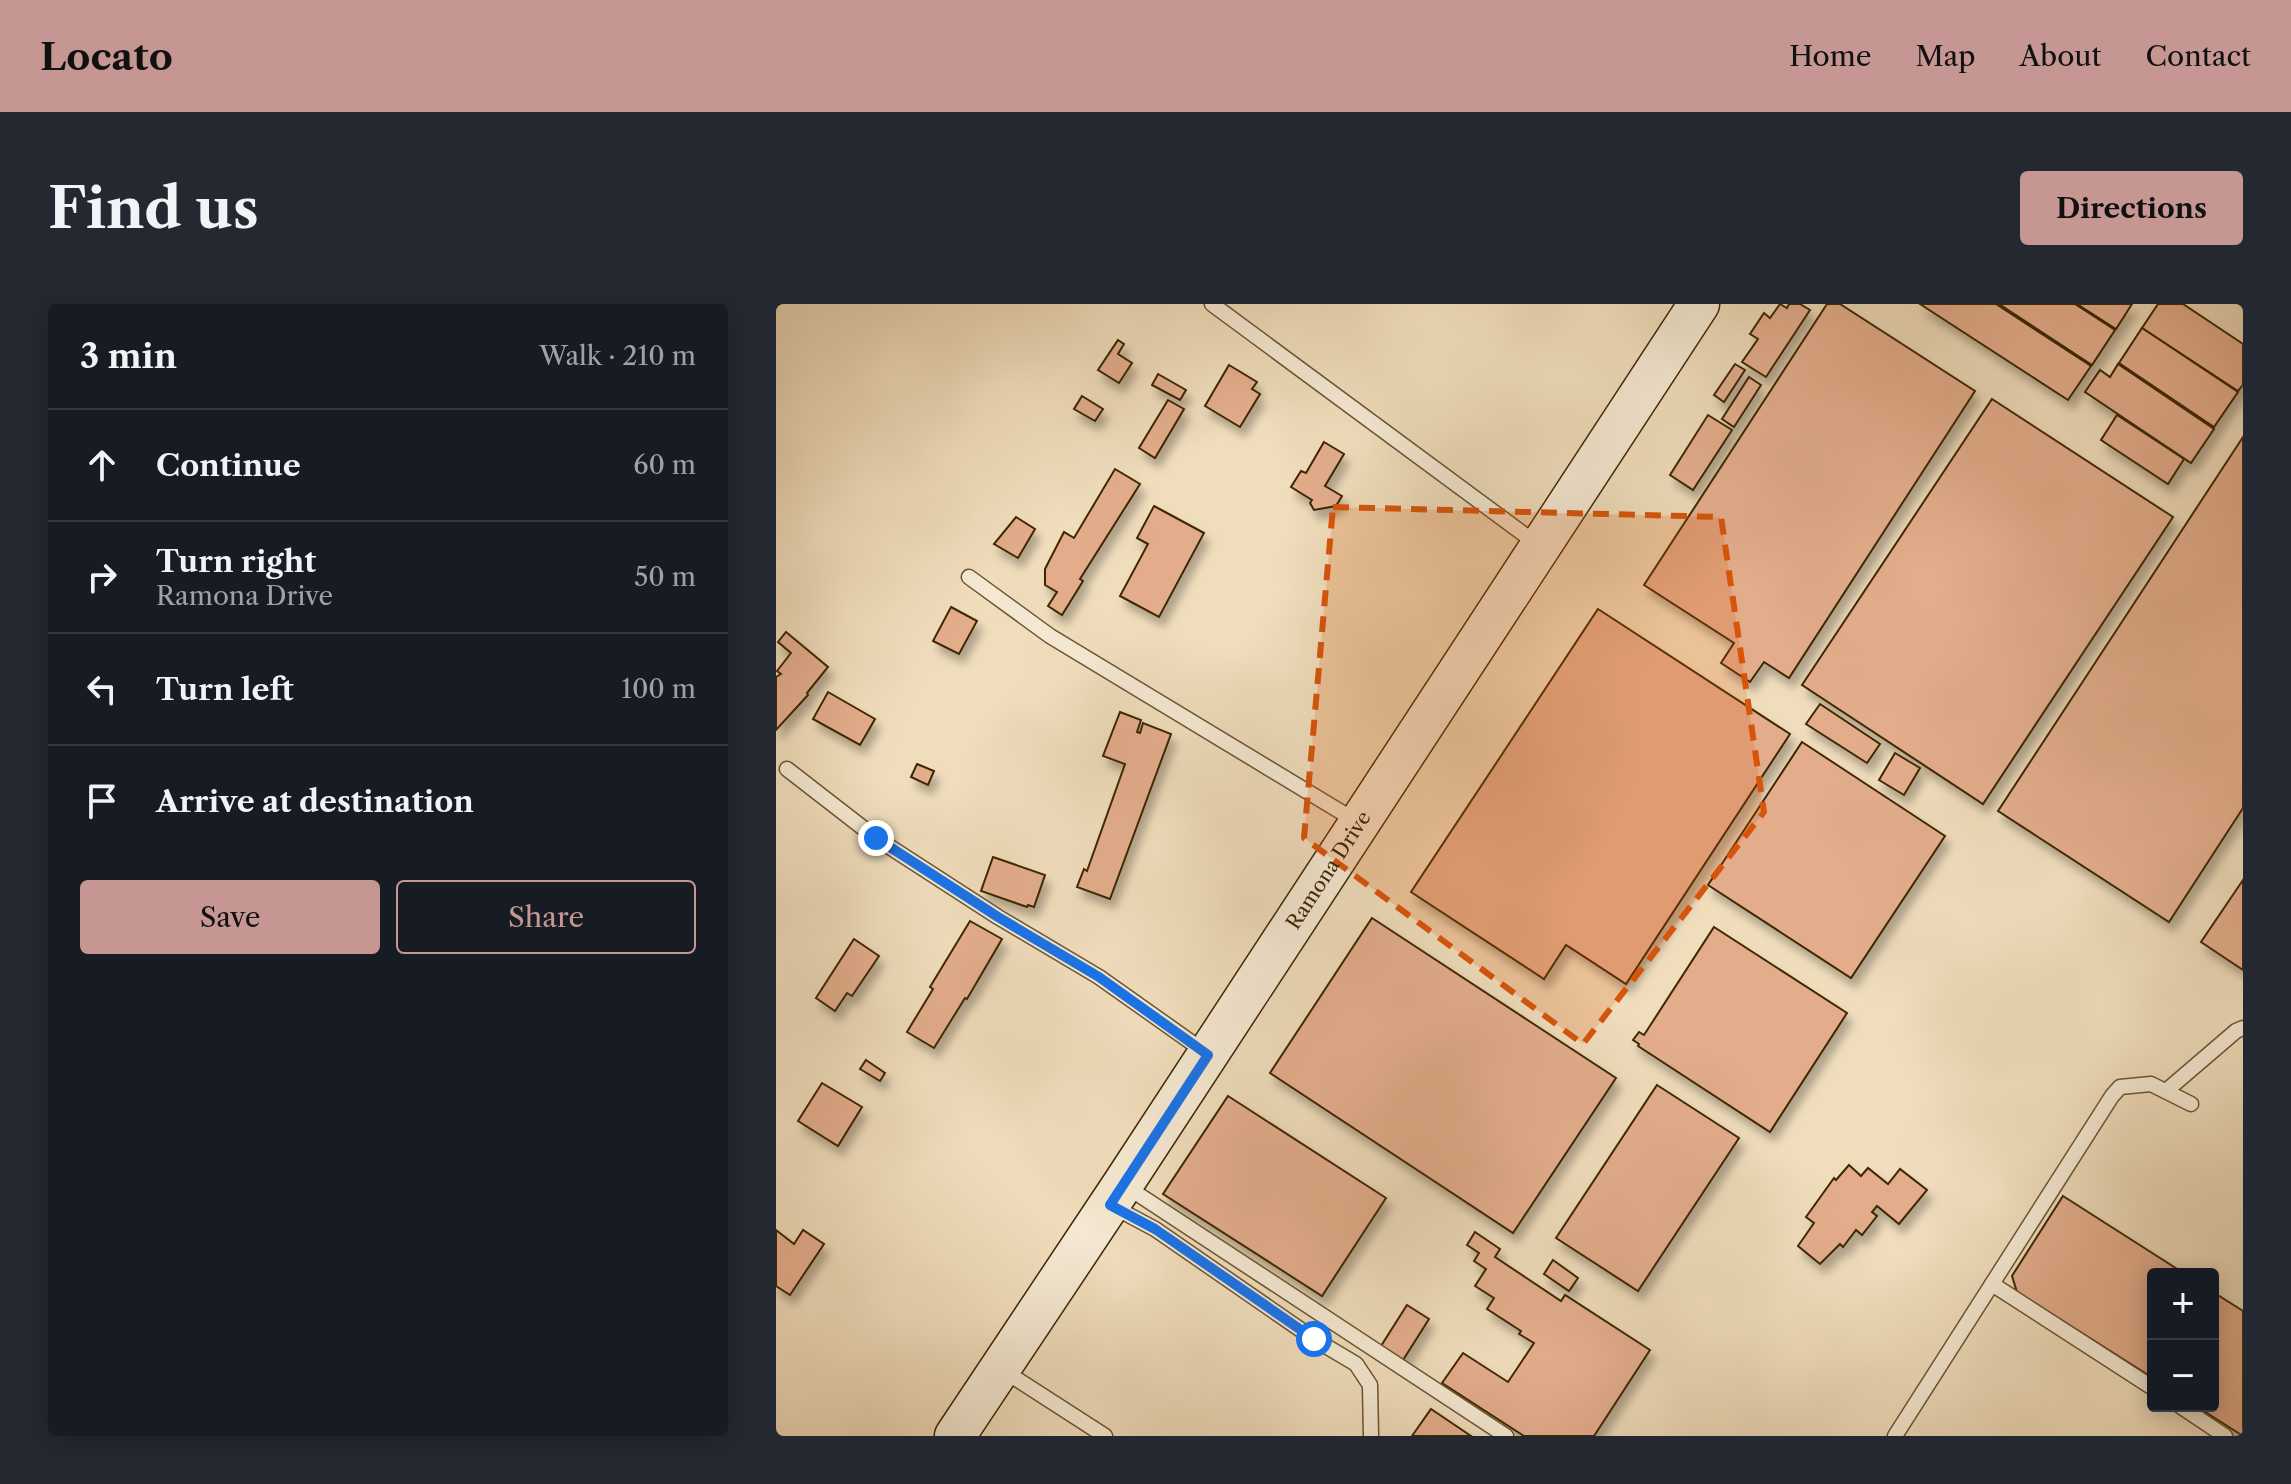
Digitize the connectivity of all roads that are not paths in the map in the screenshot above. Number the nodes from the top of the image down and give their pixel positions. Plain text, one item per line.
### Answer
1 (1212, 304) edge
2 (1699, 304) edge
3 (1541, 546) junction
4 (969, 577) dead end
5 (787, 769) dead end
6 (1360, 823) junction
7 (2243, 1028) edge
8 (1208, 1055) junction
9 (2166, 1091) junction
10 (2191, 1104) dead end
11 (1117, 1194) junction
12 (1992, 1284) junction
13 (1000, 1369) junction
14 (2147, 1384) edge
15 (2189, 1412) edge
16 (955, 1436) edge
17 (1105, 1436) edge
18 (1371, 1436) edge
19 (1506, 1436) edge
20 (1895, 1436) edge
21 (2225, 1436) edge

1 - 3 lane
2 - 3 street, Ramona Drive
3 - 6 street, Ramona Drive
4 - 6 lane
5 - 8 lane
6 - 8 street, Ramona Drive
7 - 9 lane
8 - 11 street, Ramona Drive
9 - 10 lane
9 - 12 lane
11 - 13 street, Ramona Drive
11 - 18 lane
11 - 19 lane
12 - 14 lane
12 - 20 lane
13 - 16 street, Ramona Drive
13 - 17 lane
15 - 21 lane

